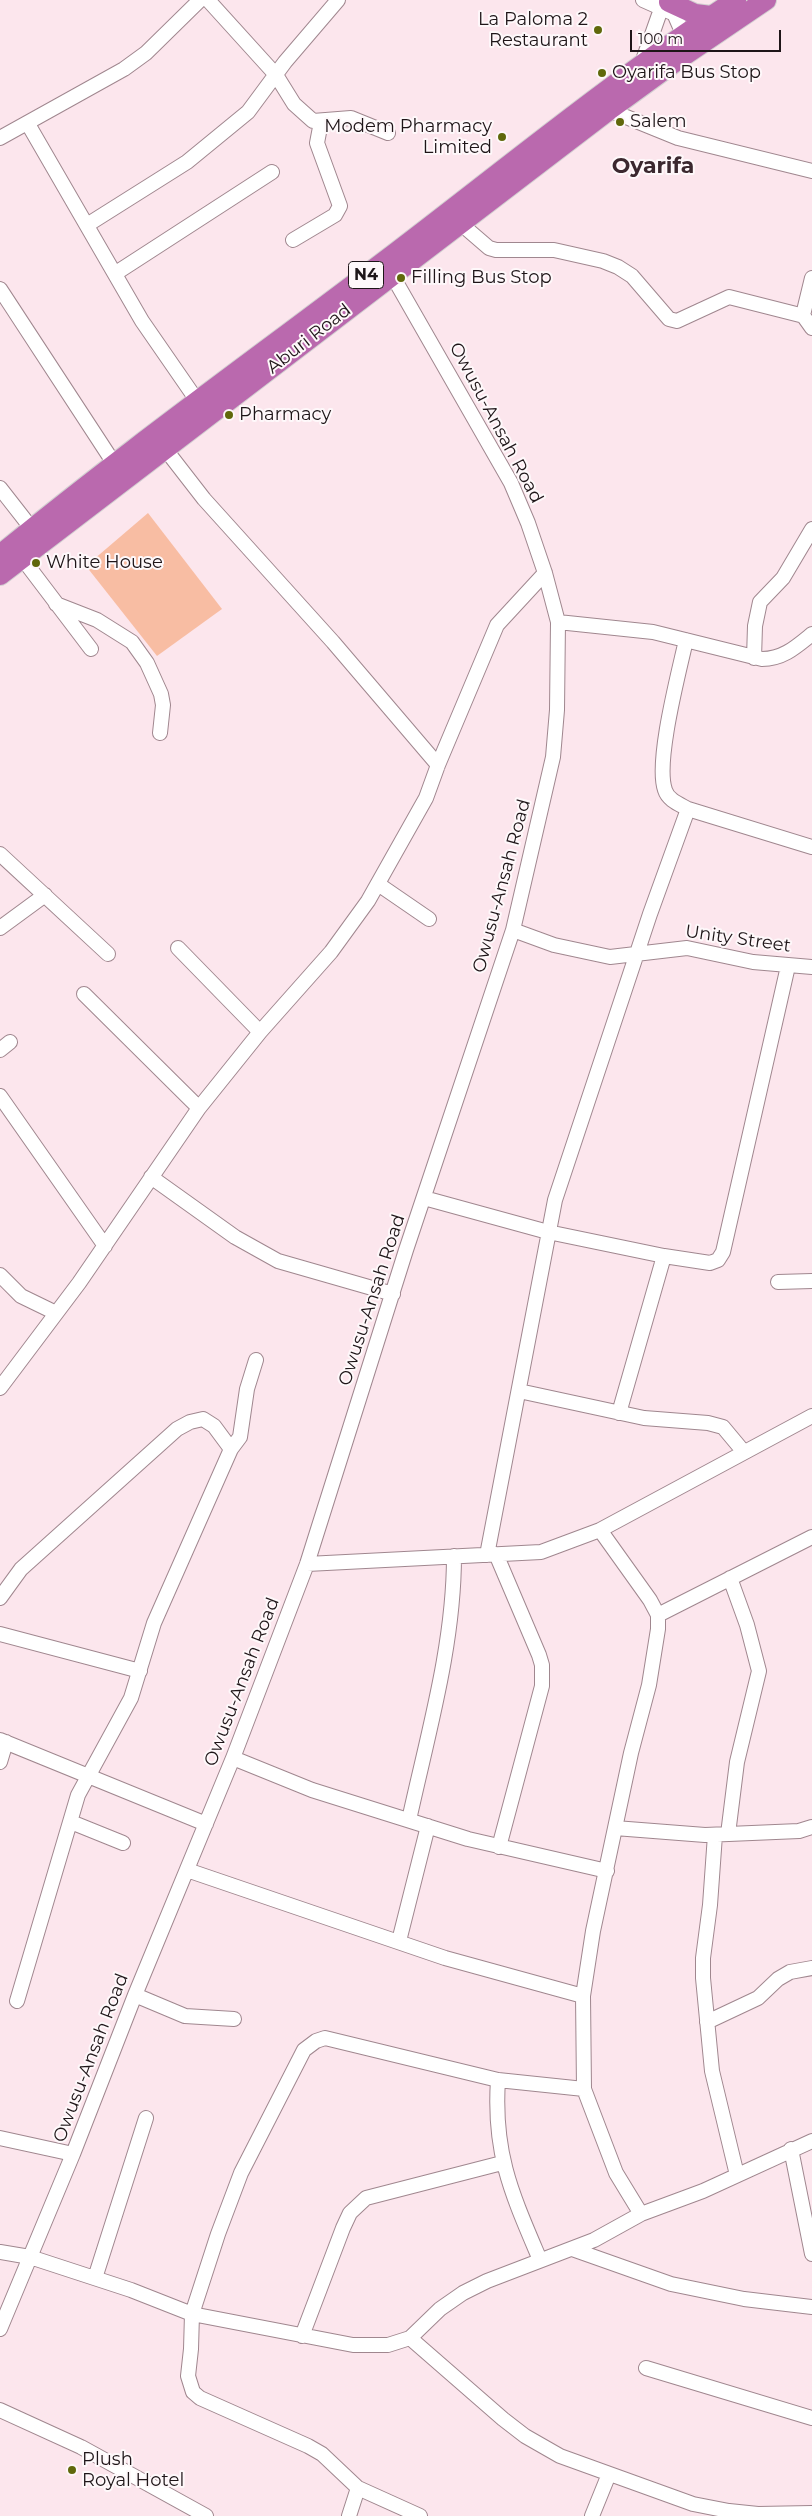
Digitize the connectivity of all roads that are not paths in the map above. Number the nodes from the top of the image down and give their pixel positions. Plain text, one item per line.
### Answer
1 (200, 0) edge
2 (208, 0) edge
3 (338, 0) edge
4 (643, 0) edge
5 (736, 0) edge
6 (766, 0) edge
7 (669, 6) edge
8 (710, 16) junction
9 (683, 34) junction
10 (679, 58) junction
11 (642, 63) junction
12 (276, 75) junction
13 (609, 110) junction
14 (321, 122) junction
15 (28, 124) junction
16 (388, 133) dead end
17 (0, 138) edge
18 (812, 171) edge
19 (272, 172) dead end
20 (460, 223) junction
21 (86, 225) junction
22 (294, 240) dead end
23 (116, 273) junction
24 (392, 275) junction
25 (812, 278) edge
26 (0, 289) edge
27 (802, 314) junction
28 (812, 328) edge
29 (198, 402) junction
30 (166, 450) junction
31 (120, 472) junction
32 (0, 488) edge
33 (812, 529) edge
34 (32, 530) junction
35 (0, 555) edge
36 (22, 558) junction
37 (546, 572) junction
38 (0, 575) edge
39 (56, 604) junction
40 (558, 622) junction
41 (812, 634) edge
42 (686, 640) junction
43 (91, 649) dead end
44 (754, 658) junction
45 (160, 733) dead end
46 (438, 765) junction
47 (688, 809) junction
48 (812, 847) edge
49 (0, 854) edge
50 (378, 884) junction
51 (45, 895) junction
52 (429, 919) dead end
53 (0, 928) edge
54 (514, 930) junction
55 (178, 948) dead end
56 (108, 954) dead end
57 (637, 955) junction
58 (788, 966) junction
59 (812, 967) edge
60 (84, 994) dead end
61 (260, 1032) junction
62 (0, 1096) edge
63 (199, 1108) junction
64 (151, 1177) junction
65 (424, 1198) junction
66 (548, 1232) junction
67 (105, 1246) junction
68 (664, 1256) junction
69 (0, 1275) edge
70 (812, 1281) edge
71 (778, 1282) dead end
72 (393, 1294) junction
73 (56, 1313) junction
74 (256, 1360) dead end
75 (0, 1388) edge
76 (519, 1391) junction
77 (619, 1412) junction
78 (812, 1416) edge
79 (231, 1449) junction
80 (743, 1451) junction
81 (600, 1530) junction
82 (812, 1536) edge
83 (491, 1555) junction
84 (454, 1556) junction
85 (306, 1564) junction
86 (730, 1578) junction
87 (0, 1598) edge
88 (658, 1615) junction
89 (0, 1634) edge
90 (140, 1671) junction
91 (3, 1741) edge
92 (233, 1758) junction
93 (0, 1762) edge
94 (88, 1777) junction
95 (409, 1820) junction
96 (71, 1822) junction
97 (206, 1824) junction
98 (428, 1826) junction
99 (812, 1827) edge
100 (616, 1828) junction
101 (721, 1835) junction
102 (123, 1843) dead end
103 (499, 1847) junction
104 (187, 1870) junction
105 (607, 1871) junction
106 (399, 1942) junction
107 (812, 1968) edge
108 (135, 1996) junction
109 (583, 1996) junction
110 (17, 2001) dead end
111 (234, 2019) dead end
112 (707, 2022) junction
113 (498, 2080) junction
114 (584, 2089) junction
115 (146, 2118) dead end
116 (0, 2138) edge
117 (812, 2141) edge
118 (791, 2149) junction
119 (73, 2154) junction
120 (502, 2163) junction
121 (737, 2175) junction
122 (641, 2214) junction
123 (572, 2249) junction
124 (0, 2252) edge
125 (812, 2254) edge
126 (30, 2257) junction
127 (540, 2260) junction
128 (95, 2278) junction
129 (812, 2307) edge
130 (192, 2314) junction
131 (0, 2329) edge
132 (302, 2336) junction
133 (410, 2338) junction
134 (646, 2368) dead end
135 (0, 2410) edge
136 (812, 2418) edge
137 (609, 2474) junction
138 (358, 2488) junction
139 (812, 2513) edge
140 (206, 2516) edge
141 (349, 2516) edge
142 (420, 2516) edge
143 (592, 2516) edge

1 - 15 street
2 - 12 street
3 - 12 street
4 - 7 street
5 - 8 highway, Aburi Road / N4
6 - 10 highway, Aburi Road / N4
7 - 8 highway
7 - 9 street
7 - 11 street
8 - 9 highway, Aburi Road / N4
9 - 10 street
9 - 11 highway, Aburi Road / N4
10 - 13 highway, Aburi Road / N4
11 - 29 highway, Aburi Road / N4
12 - 14 street
12 - 21 street
13 - 18 street
13 - 20 highway, Aburi Road / N4
14 - 16 street
14 - 22 street
15 - 17 street
15 - 21 street
19 - 23 street
20 - 24 highway, Aburi Road / N4
20 - 27 street
21 - 23 street
23 - 29 street
24 - 30 highway, Aburi Road / N4
24 - 37 street, Owusu-Ansah Road
25 - 27 street
26 - 31 street
27 - 28 street
29 - 31 highway, Aburi Road / N4
30 - 31 highway, Aburi Road / N4
30 - 46 street
31 - 34 highway, Aburi Road / N4
31 - 36 highway, Aburi Road / N4
32 - 34 street
33 - 44 street
34 - 35 highway, Aburi Road / N4
36 - 38 highway, Aburi Road / N4
36 - 39 street
37 - 40 street, Owusu-Ansah Road
37 - 46 street
39 - 43 street
39 - 45 street
40 - 42 street
40 - 54 street, Owusu-Ansah Road
41 - 44 street
42 - 44 street
42 - 47 street
46 - 50 street
47 - 48 street
47 - 57 street
49 - 51 street
50 - 52 street
50 - 61 street
51 - 53 street
51 - 56 street
54 - 57 street, Unity Street
54 - 65 street, Owusu-Ansah Road
55 - 61 street
57 - 58 street, Unity Street
57 - 66 street
58 - 59 street, Unity Street
58 - 68 street
60 - 63 street
61 - 63 street
62 - 67 street
63 - 64 street
64 - 67 street
64 - 72 street
65 - 66 street
65 - 72 street, Owusu-Ansah Road
66 - 68 street
66 - 76 street
67 - 73 street
68 - 77 street
69 - 73 street
70 - 71 street
72 - 85 street, Owusu-Ansah Road
73 - 75 street
74 - 79 street
76 - 77 street
76 - 83 street
77 - 80 street
78 - 80 street
79 - 87 street
79 - 90 street
80 - 81 street
81 - 83 street
81 - 88 street
82 - 86 street
83 - 84 street
83 - 103 street
84 - 85 street
84 - 95 street
85 - 92 street, Owusu-Ansah Road
86 - 88 street
86 - 101 street
88 - 100 street
89 - 90 street
90 - 94 street
91 - 93 street
91 - 94 street
92 - 95 street
92 - 97 street, Owusu-Ansah Road
94 - 96 street
94 - 97 street
95 - 98 street
96 - 102 street
96 - 110 street
97 - 104 street, Owusu-Ansah Road
98 - 103 street
98 - 106 street
99 - 101 street
100 - 101 street
100 - 105 street
101 - 112 street
103 - 105 street
104 - 106 street
104 - 108 street, Owusu-Ansah Road
105 - 109 street
106 - 109 street
107 - 112 street
108 - 111 street
108 - 119 street, Owusu-Ansah Road
109 - 114 street
112 - 121 street
113 - 114 street
113 - 120 street
113 - 130 street
114 - 122 street
115 - 128 street
116 - 119 street
117 - 118 street
118 - 121 street
118 - 125 street
119 - 126 street, Owusu-Ansah Road
120 - 127 street
120 - 132 street
121 - 122 street
122 - 123 street
123 - 127 street
123 - 129 street
124 - 126 street
126 - 128 street
126 - 131 street, Owusu-Ansah Road
127 - 133 street
128 - 130 street
130 - 132 street
130 - 138 street
132 - 133 street
133 - 137 street
134 - 136 street
135 - 140 street
137 - 139 street
137 - 143 street
138 - 141 street
138 - 142 street

